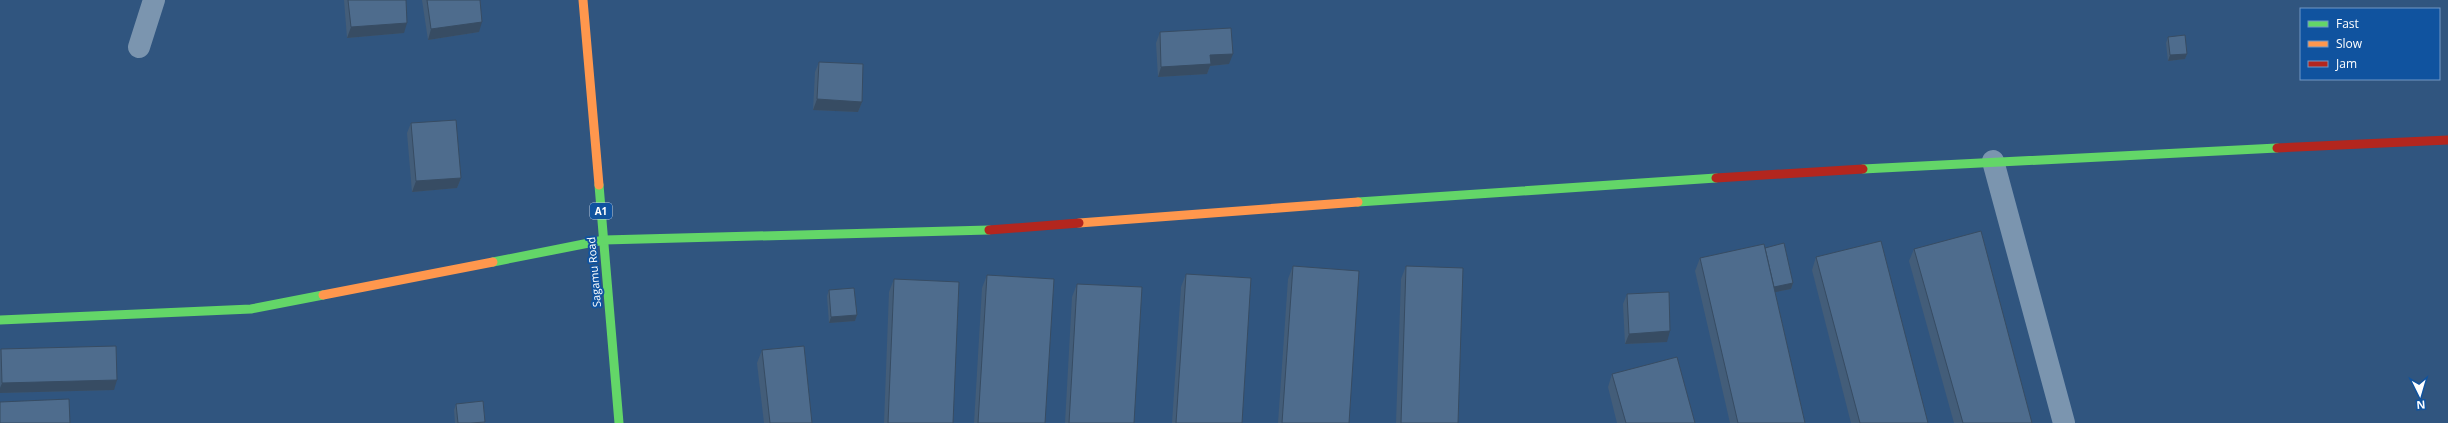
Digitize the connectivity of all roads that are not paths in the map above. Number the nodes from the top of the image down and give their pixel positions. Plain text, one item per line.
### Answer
1 (154, 0) edge
2 (583, 0) edge
3 (139, 47) dead end
4 (2448, 140) edge
5 (1993, 161) junction
6 (604, 240) junction
7 (0, 320) edge
8 (619, 423) edge
9 (2064, 423) edge

1 - 3 street
2 - 6 main road, Sagamu Road / A1
4 - 5 main road
5 - 6 main road
5 - 9 street
6 - 7 main road
6 - 8 main road, Sagamu Road / A1

